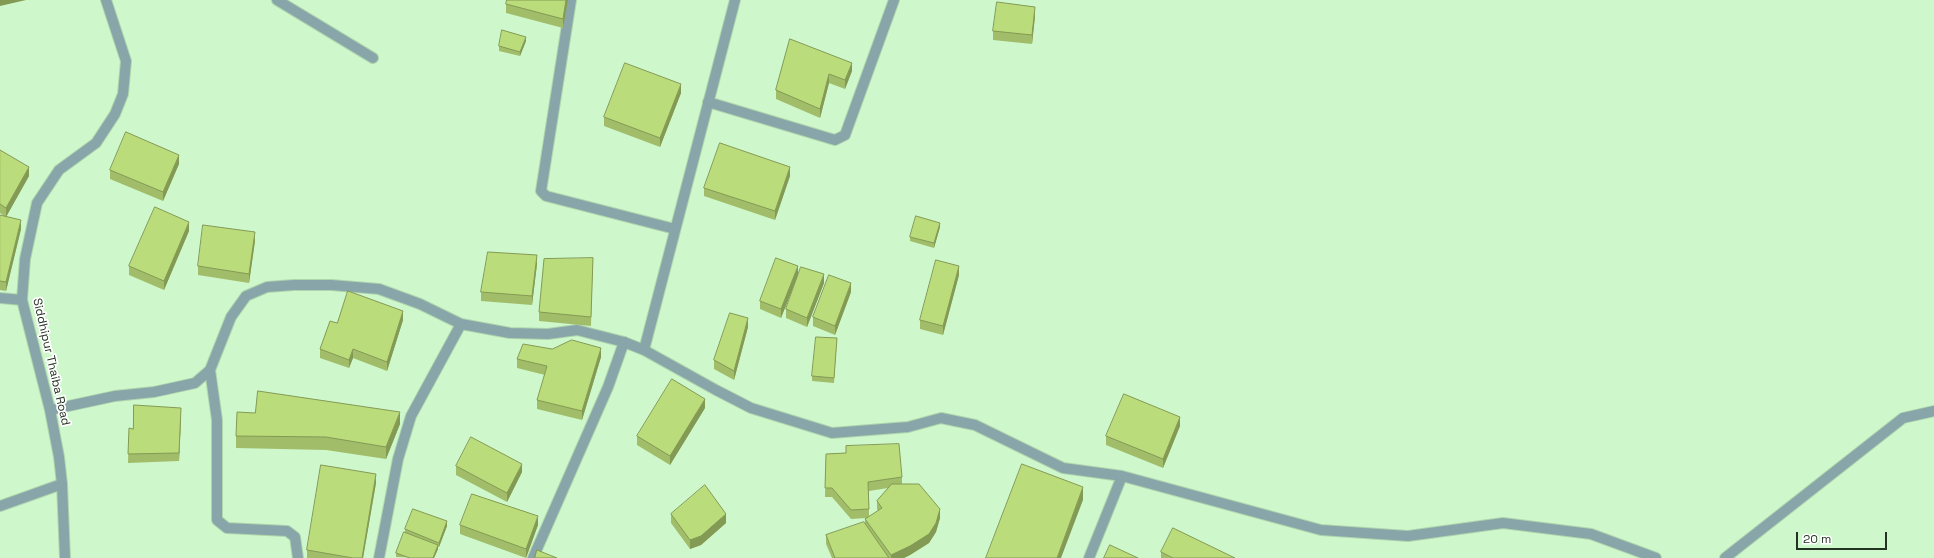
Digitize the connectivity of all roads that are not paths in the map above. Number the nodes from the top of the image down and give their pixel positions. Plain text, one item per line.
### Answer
1 (106, 0) edge
2 (278, 0) edge
3 (571, 0) edge
4 (735, 0) edge
5 (894, 0) edge
6 (373, 58) dead end
7 (708, 102) junction
8 (675, 229) junction
9 (0, 298) edge
10 (22, 300) junction
11 (461, 324) junction
12 (624, 342) junction
13 (644, 350) junction
14 (210, 370) junction
15 (50, 410) junction
16 (1934, 411) edge
17 (1122, 476) junction
18 (62, 484) junction
19 (0, 506) edge
20 (65, 558) edge
21 (298, 558) edge
22 (379, 558) edge
23 (533, 558) edge
24 (1090, 558) edge
25 (1656, 558) edge
26 (1725, 558) edge

1 - 10 street, Siddhipur Thaiba Road
2 - 6 street
3 - 8 street
4 - 7 street
5 - 7 street
7 - 8 street
8 - 13 street
9 - 10 street
10 - 15 street, Siddhipur Thaiba Road
11 - 12 street
11 - 14 street
11 - 22 street
12 - 13 street
12 - 23 street
13 - 17 street
14 - 15 street
14 - 21 street
15 - 18 street, Siddhipur Thaiba Road
16 - 26 street
17 - 24 street
17 - 25 street
18 - 19 street
18 - 20 street, Siddhipur Thaiba Road

